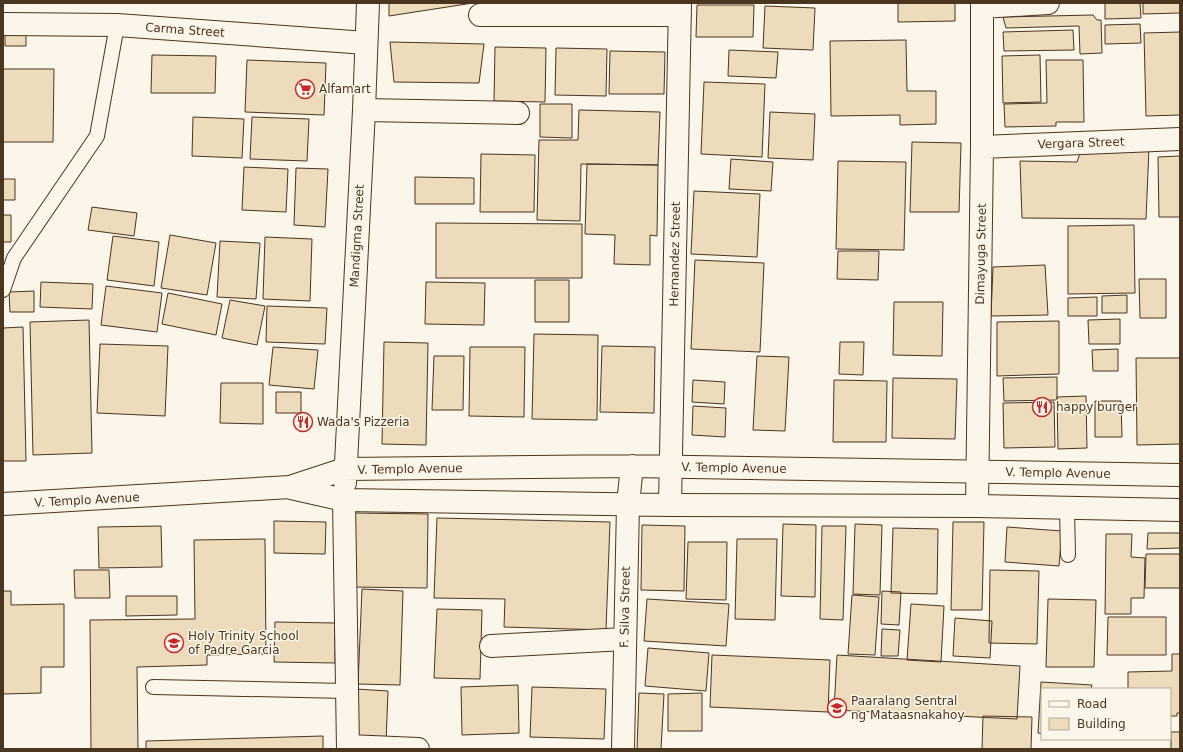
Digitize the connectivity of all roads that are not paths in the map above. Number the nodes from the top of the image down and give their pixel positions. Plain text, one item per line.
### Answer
1 (368, 3) edge
2 (1048, 3) edge
3 (982, 5) edge
4 (680, 9) edge
5 (480, 15) dead end
6 (3, 24) edge
7 (117, 26) junction
8 (366, 43) junction
9 (364, 110) junction
10 (518, 113) dead end
11 (1180, 139) edge
12 (982, 146) junction
13 (3, 290) edge
14 (632, 466) junction
15 (670, 467) junction
16 (345, 469) junction
17 (979, 471) junction
18 (1180, 475) edge
19 (290, 488) junction
20 (344, 500) junction
21 (3, 504) edge
22 (628, 504) junction
23 (670, 505) junction
24 (978, 506) junction
25 (1067, 508) junction
26 (1180, 510) edge
27 (1068, 555) dead end
28 (625, 639) junction
29 (491, 646) dead end
30 (153, 687) dead end
31 (347, 691) junction
32 (348, 747) edge
33 (418, 749) edge
34 (623, 749) edge

1 - 8 street, Mandigma Street
2 - 3 street
3 - 12 street, Dimayuga Street
4 - 5 street
4 - 15 street, Hernandez Street
6 - 7 street, Carma Street
7 - 8 street, Carma Street
7 - 13 lane
8 - 9 street, Mandigma Street
9 - 10 street
9 - 16 street, Mandigma Street
11 - 12 street, Vergara Street
12 - 17 street, Dimayuga Street
14 - 15 street, V. Templo Avenue
14 - 16 street, V. Templo Avenue
14 - 22 street, F. Silva Street
15 - 17 street, V. Templo Avenue
15 - 23 street, Hernandez Street
16 - 19 street, V. Templo Avenue
16 - 20 street, Mandigma Street
17 - 18 street, V. Templo Avenue
17 - 24 street, Dimayuga Street
19 - 20 street, V. Templo Avenue
19 - 21 street, V. Templo Avenue
20 - 22 street, V. Templo Avenue
20 - 31 street, Mandigma Street
22 - 23 street, V. Templo Avenue
22 - 28 street, F. Silva Street
23 - 24 street, V. Templo Avenue
24 - 25 street, V. Templo Avenue
25 - 26 street, V. Templo Avenue
25 - 27 lane
28 - 29 street
28 - 34 street, F. Silva Street
30 - 31 lane
31 - 32 street, Mandigma Street
32 - 33 street

